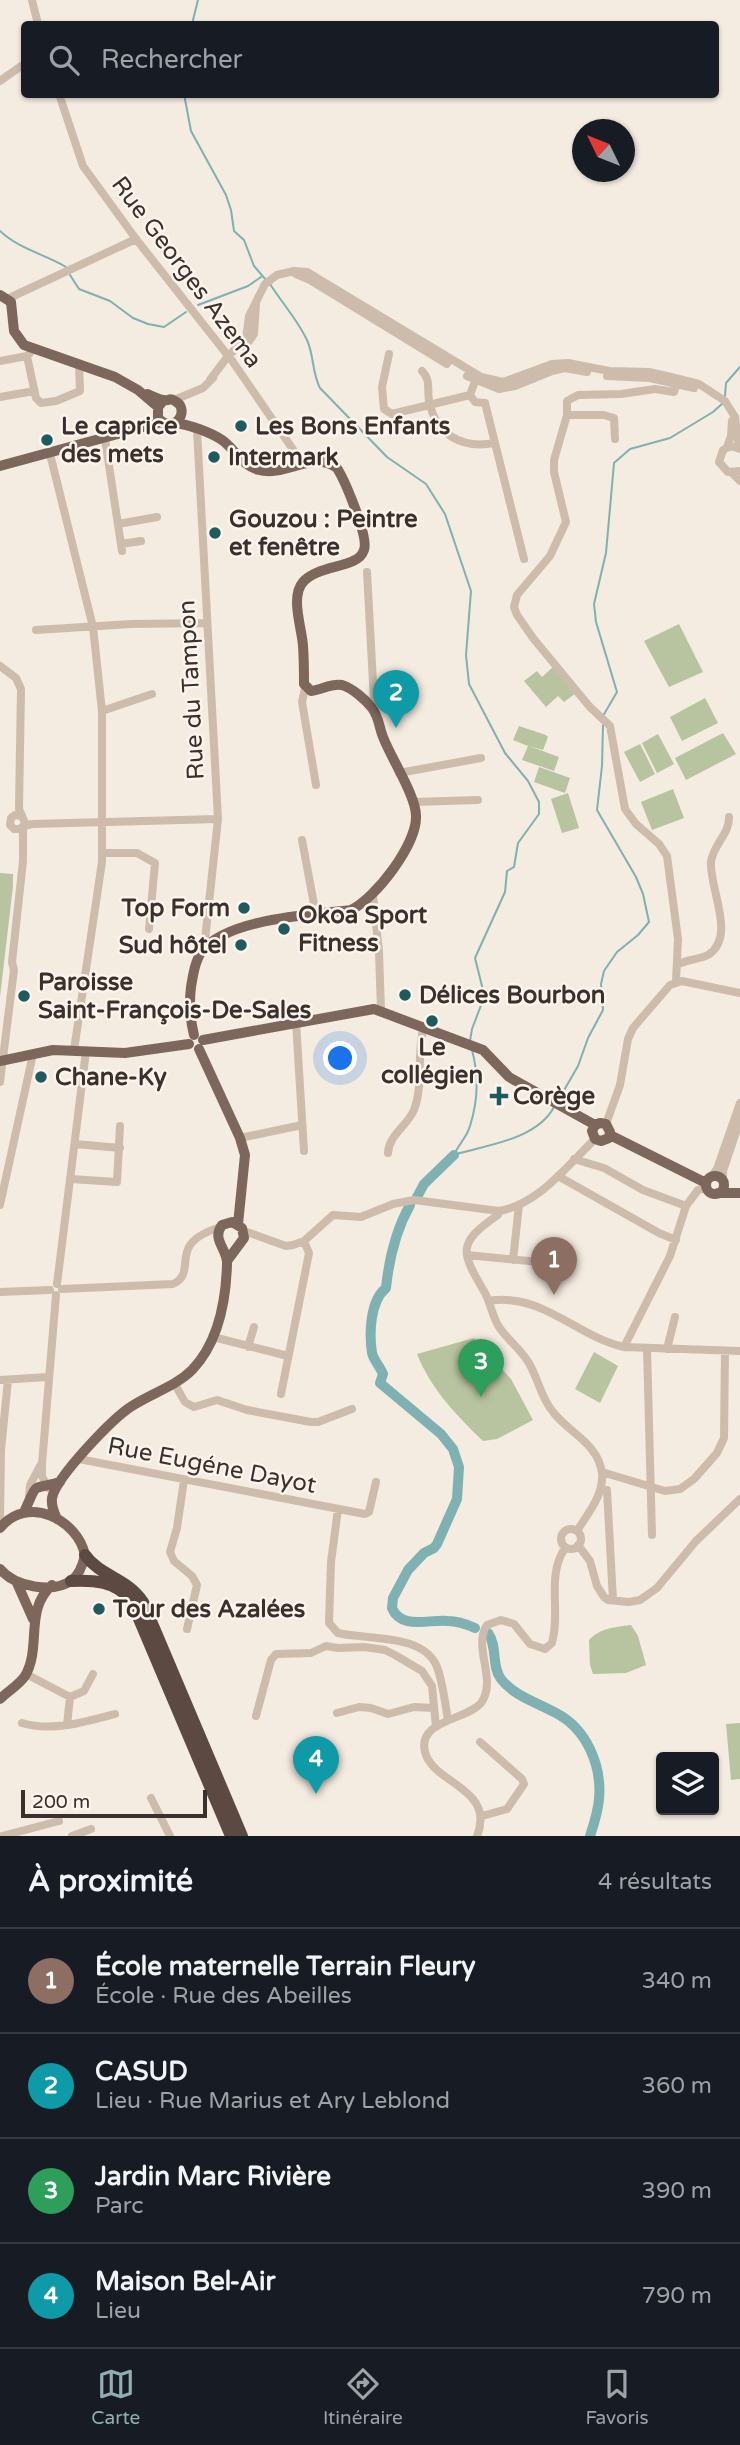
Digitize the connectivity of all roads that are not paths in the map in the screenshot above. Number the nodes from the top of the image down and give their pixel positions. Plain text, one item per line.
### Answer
1 (32, 0) edge
2 (37, 21) edge
3 (21, 66) edge
4 (0, 81) edge
5 (60, 98) edge
6 (136, 239) junction
7 (2, 296) edge
8 (30, 352) junction
9 (389, 354) dead end
10 (230, 358) junction
11 (0, 362) edge
12 (79, 363) junction
13 (422, 370) dead end
14 (484, 381) junction
15 (678, 382) junction
16 (34, 391) junction
17 (470, 395) junction
18 (0, 397) edge
19 (485, 403) junction
20 (429, 404) junction
21 (730, 408) junction
22 (164, 411) junction
23 (567, 415) junction
24 (181, 422) junction
25 (197, 430) junction
26 (105, 439) junction
27 (615, 439) dead end
28 (495, 443) junction
29 (727, 447) junction
30 (740, 448) edge
31 (50, 454) junction
32 (303, 464) junction
33 (0, 466) edge
34 (736, 472) edge
35 (740, 481) edge
36 (157, 517) dead end
37 (118, 524) junction
38 (141, 541) dead end
39 (524, 559) dead end
40 (367, 572) dead end
41 (207, 623) junction
42 (93, 626) junction
43 (36, 630) dead end
44 (0, 666) edge
45 (306, 688) junction
46 (152, 694) dead end
47 (370, 706) junction
48 (102, 711) junction
49 (481, 758) dead end
50 (399, 773) junction
51 (316, 785) dead end
52 (478, 800) dead end
53 (413, 802) junction
54 (729, 817) dead end
55 (218, 819) junction
56 (103, 822) junction
57 (20, 823) junction
58 (1, 824) edge
59 (302, 840) dead end
60 (102, 853) junction
61 (373, 895) junction
62 (316, 915) junction
63 (149, 929) dead end
64 (207, 947) junction
65 (12, 962) junction
66 (677, 965) junction
67 (676, 981) junction
68 (740, 993) edge
69 (381, 1010) junction
70 (296, 1022) junction
71 (424, 1026) junction
72 (0, 1036) edge
73 (196, 1042) junction
74 (80, 1051) junction
75 (33, 1054) junction
76 (2, 1060) edge
77 (0, 1082) edge
78 (740, 1103) edge
79 (740, 1120) edge
80 (302, 1125) junction
81 (120, 1126) dead end
82 (604, 1128) junction
83 (240, 1138) junction
84 (595, 1139) joint
85 (75, 1144) junction
86 (120, 1148) junction
87 (304, 1151) dead end
88 (388, 1153) dead end
89 (574, 1159) junction
90 (558, 1176) junction
91 (71, 1179) junction
92 (708, 1183) junction
93 (721, 1186) junction
94 (740, 1193) edge
95 (0, 1205) edge
96 (519, 1205) junction
97 (685, 1206) junction
98 (499, 1211) junction
99 (231, 1235) junction
100 (677, 1240) junction
101 (304, 1241) junction
102 (467, 1255) junction
103 (513, 1260) junction
104 (550, 1263) dead end
105 (56, 1290) junction
106 (0, 1292) edge
107 (489, 1301) junction
108 (675, 1317) dead end
109 (254, 1327) dead end
110 (213, 1337) junction
111 (248, 1347) junction
112 (624, 1347) junction
113 (647, 1349) junction
114 (667, 1349) junction
115 (725, 1351) junction
116 (740, 1351) edge
117 (288, 1356) junction
118 (48, 1377) junction
119 (4, 1380) edge
120 (174, 1383) junction
121 (281, 1394) dead end
122 (352, 1409) dead end
123 (79, 1459) junction
124 (42, 1464) junction
125 (602, 1477) junction
126 (184, 1480) junction
127 (60, 1482) junction
128 (376, 1482) dead end
129 (47, 1484) junction
130 (651, 1486) junction
131 (607, 1490) dead end
132 (30, 1498) junction
133 (740, 1499) edge
134 (51, 1501) junction
135 (338, 1509) junction
136 (26, 1510) junction
137 (57, 1519) junction
138 (1, 1522) edge
139 (577, 1531) junction
140 (652, 1535) dead end
141 (579, 1545) junction
142 (565, 1548) junction
143 (85, 1555) junction
144 (0, 1569) edge
145 (9, 1580) edge
146 (71, 1581) junction
147 (51, 1585) junction
148 (613, 1600) junction
149 (34, 1621) junction
150 (187, 1629) dead end
151 (26, 1674) junction
152 (93, 1674) dead end
153 (70, 1697) junction
154 (0, 1699) edge
155 (433, 1708) junction
156 (337, 1713) dead end
157 (115, 1714) dead end
158 (257, 1716) dead end
159 (448, 1720) junction
160 (22, 1723) dead end
161 (184, 1723) junction
162 (67, 1725) junction
163 (436, 1727) junction
164 (184, 1739) dead end
165 (480, 1742) dead end
166 (151, 1798) dead end
167 (482, 1816) junction
168 (59, 1821) dead end
169 (91, 1829) dead end
170 (2, 1836) edge
171 (72, 1836) edge
172 (170, 1836) edge
173 (231, 1836) edge
174 (242, 1836) edge
175 (477, 1836) edge

1 - 2 street
3 - 4 street
5 - 6 street, Rue Georges Azema
6 - 7 street
6 - 10 street, Rue Georges Azema
7 - 8 main road
8 - 11 street
8 - 12 main road
8 - 16 street
9 - 20 street
10 - 14 street
10 - 22 street
10 - 32 street, Rue Georges Azema
12 - 16 street
12 - 22 main road
13 - 20 street
14 - 15 street
14 - 17 street
14 - 19 street
15 - 21 street
15 - 23 street
16 - 18 street
17 - 19 street
17 - 20 street
19 - 28 street
20 - 28 street
21 - 29 street
21 - 30 street
22 - 24 main road
22 - 24 main road
22 - 26 main road
23 - 27 street
23 - 66 street
24 - 25 main road
25 - 32 main road
25 - 41 street, Rue du Tampon
26 - 31 main road
26 - 37 street
28 - 39 street
29 - 30 street
29 - 34 street
31 - 33 main road
31 - 42 street
32 - 45 main road
34 - 35 street
36 - 37 street
37 - 38 street
40 - 47 street
41 - 42 street
41 - 55 street, Rue du Tampon
42 - 43 street
42 - 48 street
44 - 57 street
45 - 47 main road
45 - 51 street
46 - 48 street
47 - 50 main road
48 - 56 street
49 - 50 street
50 - 53 main road
52 - 53 street
53 - 61 main road
54 - 66 street
55 - 56 street
55 - 64 street, Rue du Tampon
56 - 57 street
56 - 60 street
57 - 58 street
57 - 65 street
59 - 62 street
60 - 63 street
60 - 74 street
61 - 62 main road
61 - 69 street
62 - 64 main road
64 - 73 main road
65 - 72 street
65 - 76 street
66 - 67 street
67 - 68 street
67 - 82 street
69 - 70 main road
69 - 71 main road
70 - 73 main road
70 - 80 street
71 - 82 main road
71 - 88 street
73 - 74 main road
73 - 83 main road
74 - 75 main road
74 - 85 street
75 - 76 main road
75 - 95 street
76 - 77 street
78 - 92 street
79 - 93 street
80 - 83 street
80 - 87 street
81 - 86 street
82 - 84 main road
82 - 92 main road
83 - 99 main road
84 - 89 street
85 - 86 street
85 - 91 street
86 - 91 street
89 - 90 street
89 - 97 street
90 - 96 street
90 - 100 street
91 - 105 street
92 - 93 main road
92 - 97 street
93 - 94 main road
96 - 98 street
96 - 103 street
97 - 100 street
98 - 101 street
98 - 102 street
99 - 101 street
99 - 105 street
99 - 110 main road
100 - 112 street
101 - 117 street
102 - 103 street
102 - 107 street
103 - 104 street
105 - 106 street
105 - 118 street
107 - 112 street
107 - 125 street
108 - 114 street
109 - 111 street
110 - 111 street
110 - 120 main road
111 - 117 street
112 - 113 street
113 - 114 street
113 - 130 street
114 - 115 street
115 - 116 street
115 - 130 street
117 - 121 street
118 - 119 street
118 - 124 street
119 - 138 street
120 - 122 street
120 - 123 main road
123 - 126 street, Rue Eugéne Dayot
123 - 127 main road
124 - 129 street
124 - 132 street
125 - 130 street
125 - 139 street
126 - 135 street, Rue Eugéne Dayot
126 - 150 street
127 - 129 main road
127 - 134 main road
128 - 135 street, Rue Eugéne Dayot
129 - 132 main road
129 - 134 street
130 - 140 street
131 - 148 street
132 - 136 main road
133 - 148 street
134 - 137 main road
135 - 159 street
136 - 137 main road
136 - 138 main road
137 - 143 main road
139 - 141 street
139 - 142 street
141 - 142 street
141 - 148 street
142 - 159 street
143 - 146 main road
143 - 174 highway
144 - 145 main road
145 - 147 main road
145 - 149 main road
146 - 147 main road
146 - 161 highway
147 - 149 main road
149 - 151 main road
151 - 153 street
151 - 154 main road
152 - 153 street
153 - 162 street
155 - 156 street
155 - 158 street
155 - 163 street
157 - 162 street
159 - 163 street
160 - 162 street
161 - 164 highway
161 - 173 highway
163 - 167 street
165 - 167 street
166 - 172 street
167 - 175 street
168 - 170 street
169 - 171 street

